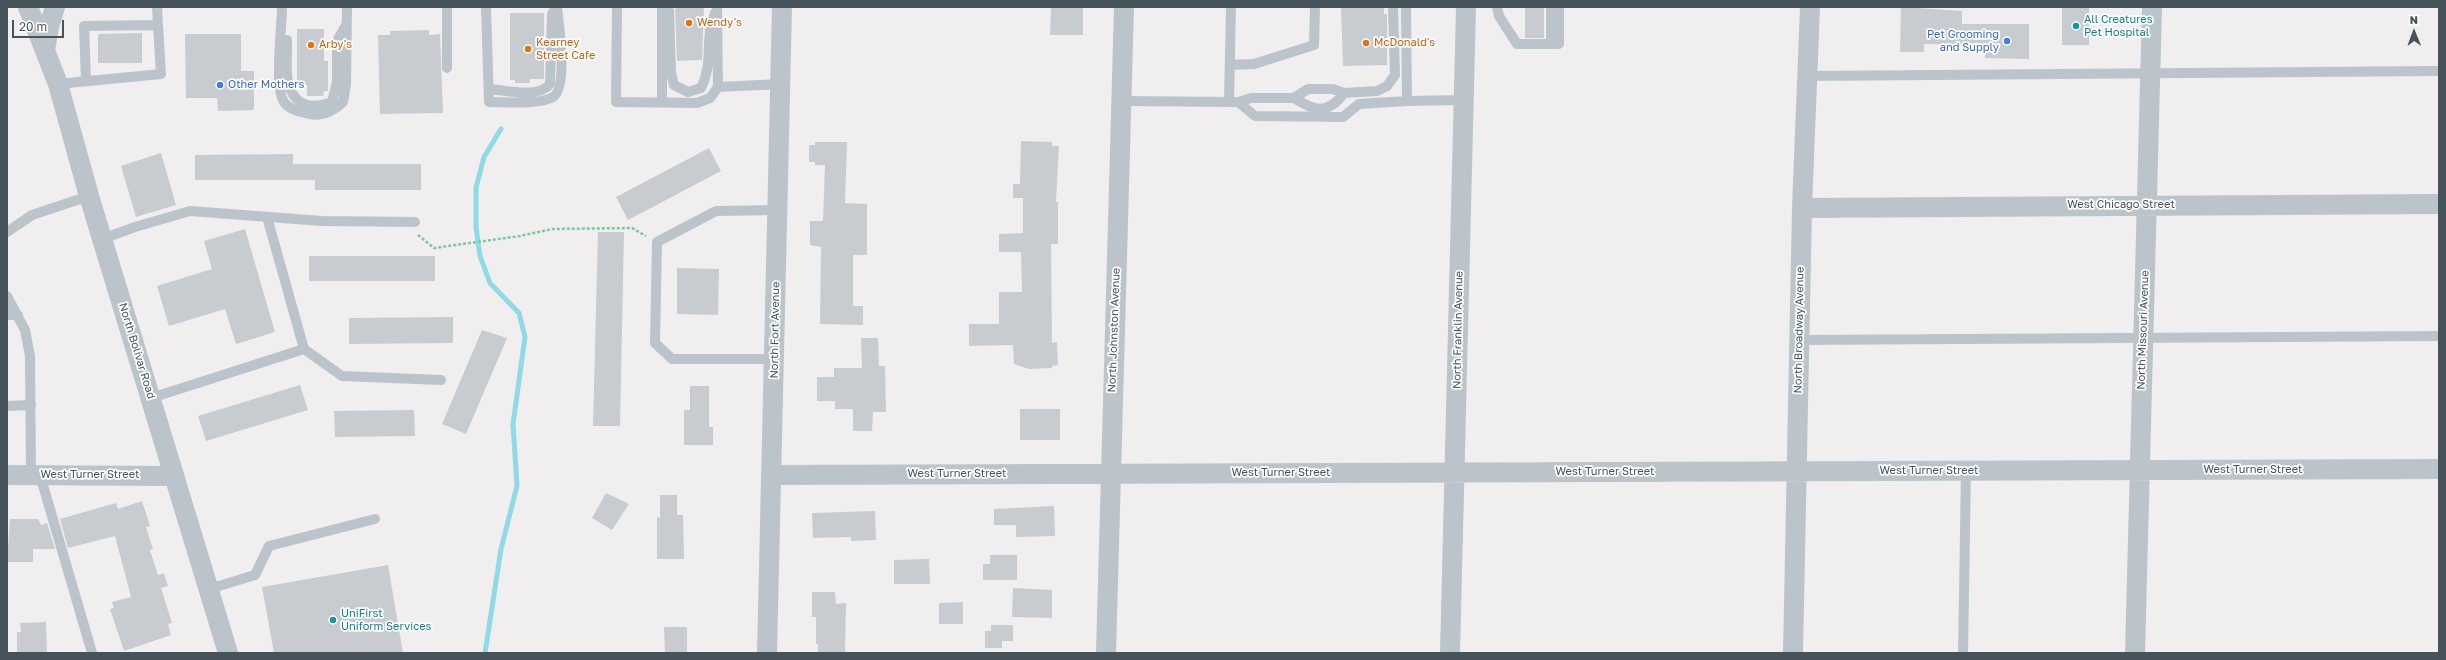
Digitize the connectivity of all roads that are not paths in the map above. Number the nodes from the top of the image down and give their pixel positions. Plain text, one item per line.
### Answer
1 (28, 7) edge
2 (55, 7) edge
3 (157, 7) edge
4 (282, 7) edge
5 (347, 7) edge
6 (447, 7) edge
7 (486, 7) edge
8 (557, 7) edge
9 (617, 7) edge
10 (662, 7) edge
11 (667, 7) edge
12 (782, 7) edge
13 (1124, 7) edge
14 (1231, 7) edge
15 (1315, 7) edge
16 (1393, 7) edge
17 (1406, 7) edge
18 (1466, 7) edge
19 (1497, 7) edge
20 (1551, 7) edge
21 (1559, 7) edge
22 (1810, 7) edge
23 (2152, 7) edge
24 (717, 8) edge
25 (158, 25) junction
26 (1551, 44) junction
27 (45, 50) junction
28 (1230, 65) junction
29 (447, 68) dead end
30 (2439, 71) edge
31 (2150, 72) junction
32 (1807, 76) junction
33 (86, 80) junction
34 (58, 84) junction
35 (781, 84) junction
36 (718, 87) junction
37 (1344, 93) junction
38 (1294, 98) junction
39 (1464, 100) junction
40 (662, 101) junction
41 (1121, 101) junction
42 (1407, 101) junction
43 (1234, 102) junction
44 (90, 196) junction
45 (2439, 204) edge
46 (2146, 205) junction
47 (1802, 208) junction
48 (778, 210) junction
49 (267, 217) junction
50 (415, 222) road end
51 (7, 232) edge
52 (102, 239) junction
53 (7, 296) edge
54 (7, 315) edge
55 (18, 315) junction
56 (2439, 336) edge
57 (2142, 338) junction
58 (1799, 340) junction
59 (304, 349) junction
60 (774, 359) junction
61 (441, 380) dead end
62 (151, 398) junction
63 (31, 405) junction
64 (7, 406) edge
65 (2439, 469) edge
66 (2139, 470) junction
67 (1966, 471) junction
68 (1796, 472) junction
69 (1455, 473) junction
70 (1110, 474) junction
71 (7, 475) edge
72 (35, 475) junction
73 (772, 475) junction
74 (174, 476) junction
75 (375, 519) dead end
76 (209, 589) junction
77 (92, 653) edge
78 (228, 653) edge
79 (767, 653) edge
80 (1106, 653) edge
81 (1450, 653) edge
82 (1793, 653) edge
83 (1963, 653) edge
84 (2135, 653) edge

1 - 27 street, North Bolivar Road
2 - 27 street
3 - 25 lane
4 - 5 lane
6 - 29 lane
7 - 8 lane
9 - 40 lane
10 - 40 lane
11 - 24 lane
12 - 35 street, North Fort Avenue
13 - 41 street, North Johnston Avenue
14 - 28 lane
15 - 28 lane
16 - 37 lane
17 - 42 lane
18 - 39 street, North Franklin Avenue
19 - 26 lane
20 - 26 lane
21 - 26 lane
22 - 32 street, North Broadway Avenue
23 - 31 street, North Missouri Avenue
24 - 36 lane
25 - 33 lane
25 - 33 lane
27 - 34 street, North Bolivar Road
28 - 43 lane
30 - 31 lane
31 - 32 lane
31 - 46 street, North Missouri Avenue
32 - 47 street, North Broadway Avenue
33 - 34 lane
34 - 44 street, North Bolivar Road
35 - 36 lane
35 - 48 street, North Fort Avenue
36 - 40 lane
37 - 38 lane
37 - 38 lane
38 - 43 lane
39 - 42 lane
39 - 69 street, North Franklin Avenue
41 - 43 lane
41 - 70 street, North Johnston Avenue
42 - 43 lane
44 - 51 lane
44 - 52 street, North Bolivar Road
45 - 46 street, West Chicago Street
46 - 47 street, West Chicago Street
46 - 57 street, North Missouri Avenue
47 - 58 street, North Broadway Avenue
48 - 60 street, North Fort Avenue
48 - 60 lane
49 - 50 lane
49 - 52 lane
49 - 59 lane
52 - 62 street, North Bolivar Road
53 - 55 lane
54 - 55 lane
55 - 63 lane
56 - 57 lane
57 - 58 lane
57 - 66 street, North Missouri Avenue
58 - 68 street, North Broadway Avenue
59 - 61 lane
59 - 62 lane
60 - 73 street, North Fort Avenue
62 - 74 street, North Bolivar Road
63 - 64 lane
63 - 72 lane
65 - 66 street, West Turner Street
66 - 67 street, West Turner Street
66 - 84 street, North Missouri Avenue
67 - 68 street, West Turner Street
67 - 83 lane
68 - 69 street, West Turner Street
68 - 82 street, North Broadway Avenue
69 - 70 street, West Turner Street
69 - 81 street, North Franklin Avenue
70 - 73 street, West Turner Street
70 - 80 street, North Johnston Avenue
71 - 72 street, West Turner Street
72 - 74 street, West Turner Street
72 - 77 lane
73 - 79 street, North Fort Avenue
74 - 76 street, North Bolivar Road
75 - 76 lane
76 - 78 street, North Bolivar Road

